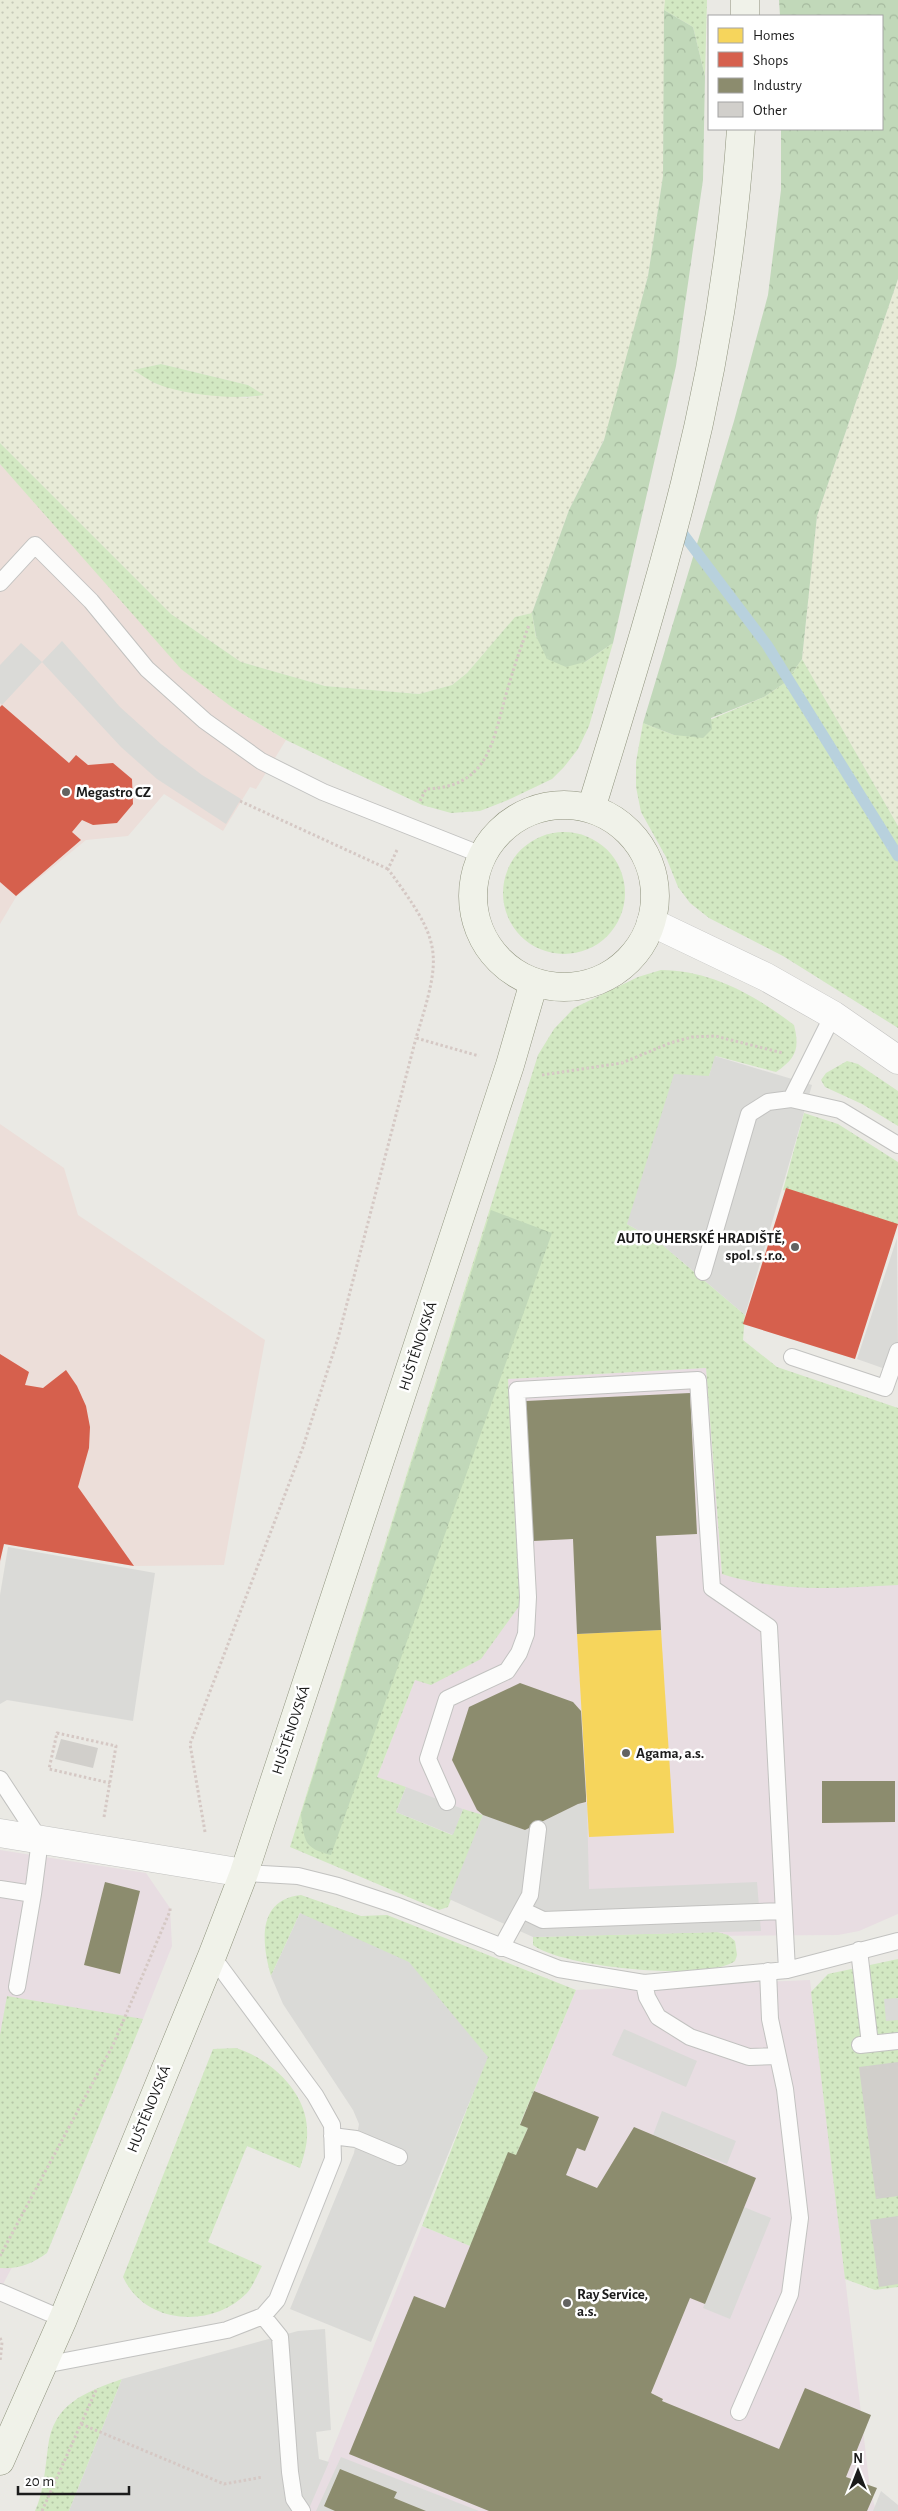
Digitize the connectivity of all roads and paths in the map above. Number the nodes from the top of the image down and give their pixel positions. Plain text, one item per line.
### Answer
1 (745, 0) edge
2 (745, 15) edge
3 (741, 130) edge
4 (0, 583) edge
5 (529, 625) dead end
6 (240, 801) dead end
7 (591, 809) junction
8 (408, 827) junction
9 (482, 855) junction
10 (388, 869) junction
11 (652, 922) junction
12 (534, 982) junction
13 (833, 1016) junction
14 (416, 1038) junction
15 (810, 1060) junction
16 (898, 1060) edge
17 (510, 1065) junction
18 (791, 1099) junction
19 (898, 1145) edge
20 (703, 1272) dead end
21 (792, 1358) dead end
22 (897, 1358) edge
23 (0, 1779) edge
24 (110, 1783) junction
25 (447, 1802) dead end
26 (538, 1829) dead end
27 (0, 1833) edge
28 (40, 1840) junction
29 (98, 1849) junction
30 (208, 1867) junction
31 (244, 1873) junction
32 (0, 1889) edge
33 (33, 1894) junction
34 (170, 1908) dead end
35 (522, 1910) junction
36 (784, 1911) junction
37 (897, 1939) edge
38 (501, 1948) junction
39 (859, 1950) junction
40 (212, 1956) junction
41 (788, 1970) junction
42 (768, 1971) junction
43 (644, 1983) junction
44 (17, 1987) dead end
45 (898, 2041) edge
46 (778, 2056) junction
47 (332, 2136) junction
48 (399, 2157) dead end
49 (0, 2256) edge
50 (0, 2292) edge
51 (262, 2316) junction
52 (63, 2319) junction
53 (0, 2338) edge
54 (0, 2362) edge
55 (44, 2365) junction
56 (97, 2388) dead end
57 (738, 2412) dead end
58 (81, 2424) junction
59 (0, 2460) edge
60 (290, 2472) junction
61 (42, 2511) edge
62 (302, 2511) edge

1 - 2 street
3 - 7 street
4 - 8 lane
5 - 8 path
6 - 10 path
7 - 9 street
7 - 11 street
8 - 9 lane
8 - 10 path
9 - 12 street
10 - 14 path
11 - 12 street
11 - 13 street
12 - 17 street, HUŠTĚNOVSKÁ
13 - 15 lane
13 - 16 street
14 - 17 path
14 - 30 path
15 - 17 path
15 - 18 lane
17 - 31 street, HUŠTĚNOVSKÁ
18 - 19 lane
18 - 20 lane
21 - 22 lane
23 - 28 lane
24 - 24 path
24 - 29 path
25 - 36 lane
26 - 35 lane
27 - 28 street
28 - 29 street
28 - 33 lane
29 - 30 street
30 - 31 street
31 - 38 lane
31 - 40 street, HUŠTĚNOVSKÁ
32 - 33 lane
33 - 44 lane
34 - 49 path
35 - 36 lane
35 - 38 lane
36 - 41 lane
37 - 39 lane
38 - 43 lane
39 - 41 lane
39 - 45 lane
40 - 47 lane
40 - 52 street, HUŠTĚNOVSKÁ
41 - 42 lane
42 - 43 lane
42 - 46 lane
43 - 46 lane
46 - 57 lane
47 - 48 lane
47 - 51 lane
50 - 52 lane
51 - 55 lane
51 - 60 lane
52 - 55 street, HUŠTĚNOVSKÁ
53 - 54 path
55 - 59 street, HUŠTĚNOVSKÁ
56 - 58 path
58 - 60 path
58 - 61 path
60 - 62 lane

